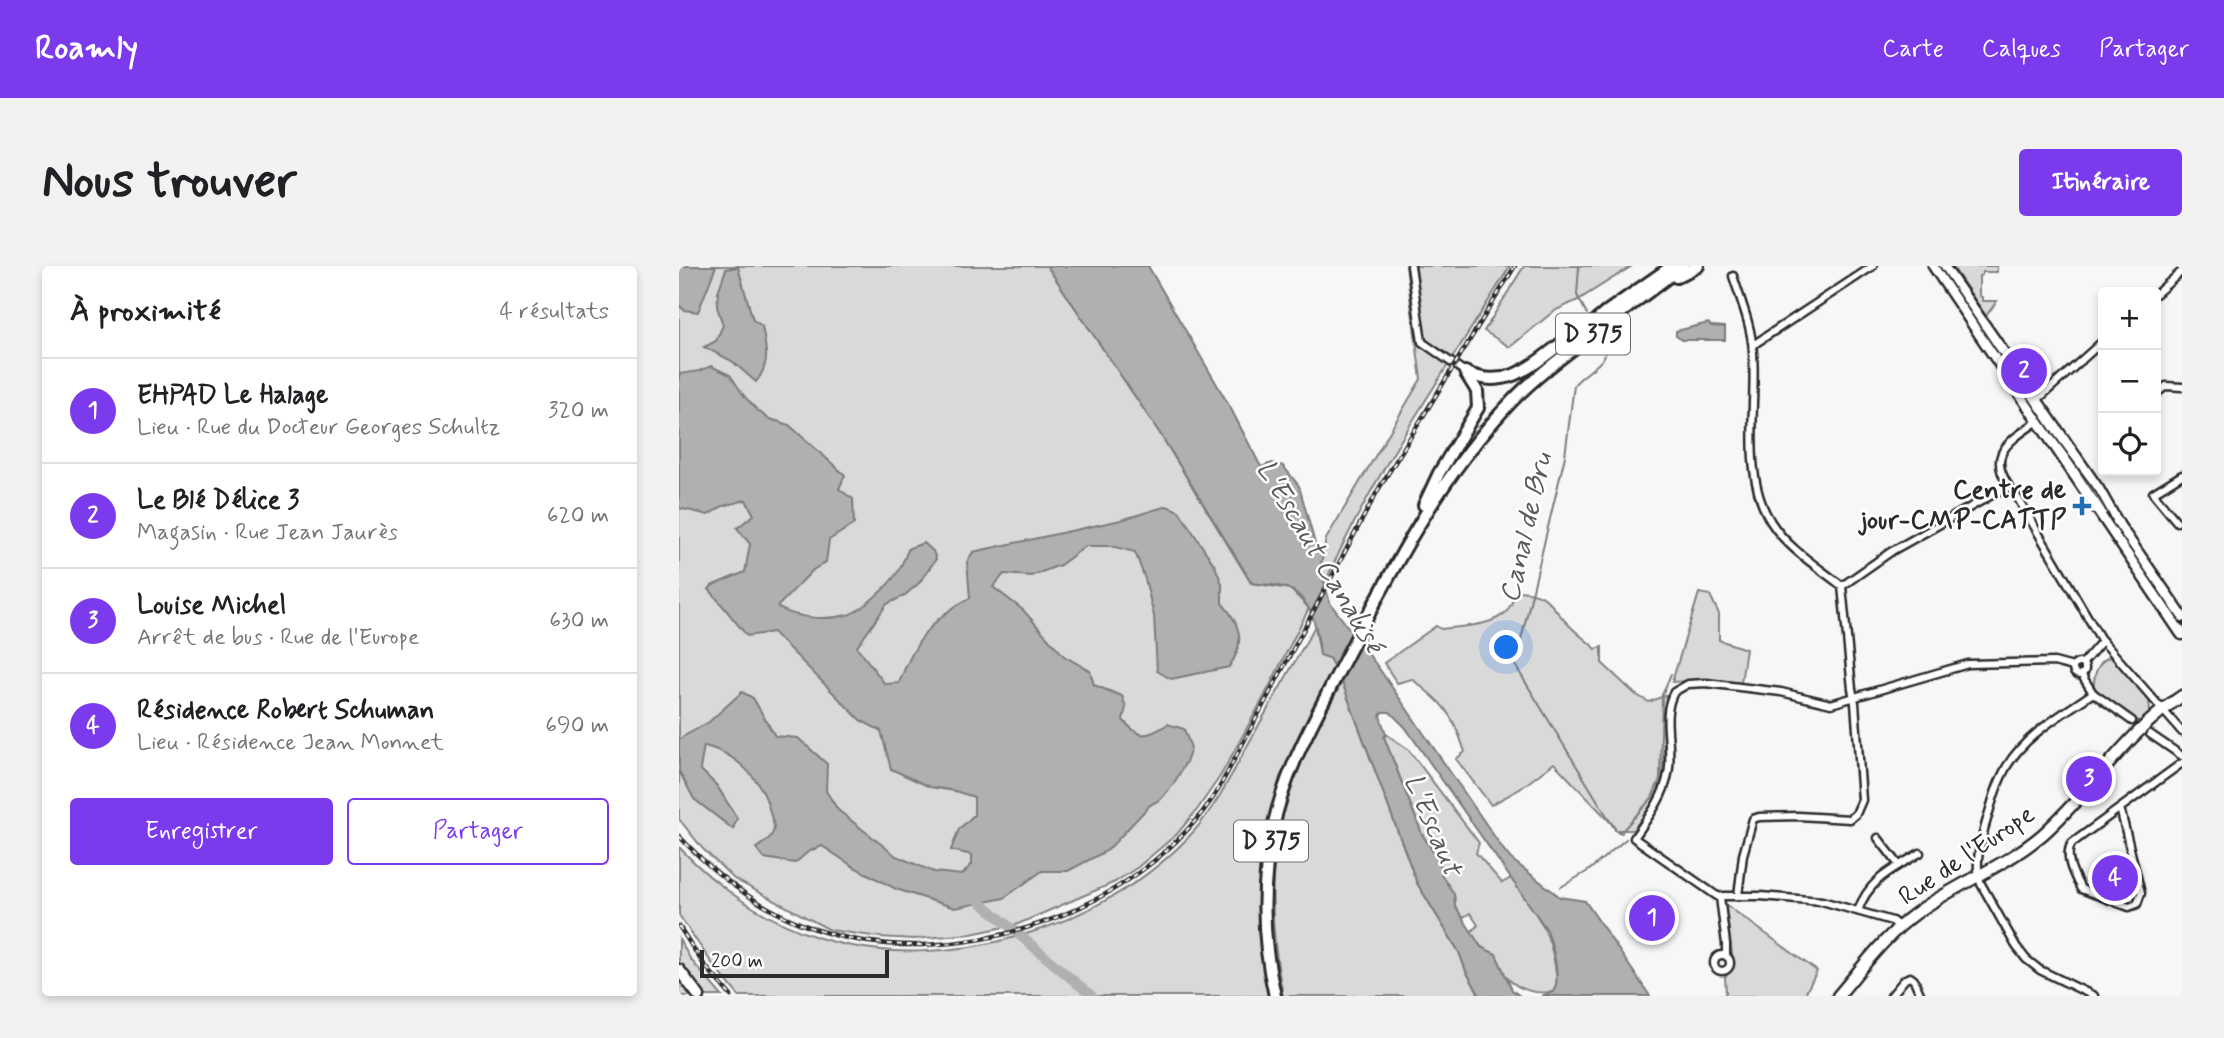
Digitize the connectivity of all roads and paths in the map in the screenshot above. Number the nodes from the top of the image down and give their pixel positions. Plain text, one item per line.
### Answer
1 (1411, 266) edge
2 (1665, 266) edge
3 (1672, 266) edge
4 (1683, 266) edge
5 (1698, 266) edge
6 (1873, 266) edge
7 (1934, 266) edge
8 (1943, 266) edge
9 (2182, 271) edge
10 (1733, 276) dead end
11 (1649, 286) junction
12 (2161, 290) edge
13 (1609, 310) junction
14 (1753, 345) junction
15 (2098, 346) edge
16 (1465, 372) junction
17 (1532, 381) junction
18 (2182, 387) edge
19 (2161, 390) edge
20 (2033, 404) junction
21 (2038, 421) junction
22 (2182, 475) edge
23 (2008, 486) junction
24 (2176, 523) dead end
25 (1408, 543) junction
26 (1842, 586) junction
27 (2182, 617) edge
28 (2182, 634) edge
29 (2102, 641) junction
30 (2083, 664) junction
31 (2073, 667) junction
32 (2081, 674) junction
33 (2093, 693) junction
34 (2182, 696) edge
35 (1855, 698) junction
36 (2164, 708) junction
37 (2132, 722) dead end
38 (2182, 732) edge
39 (2150, 734) dead end
40 (2182, 756) edge
41 (2182, 763) edge
42 (2119, 808) junction
43 (1878, 838) dead end
44 (1920, 853) dead end
45 (1899, 865) junction
46 (1979, 877) junction
47 (1738, 896) junction
48 (1720, 897) junction
49 (1858, 911) junction
50 (1900, 927) junction
51 (1726, 955) dead end
52 (679, 970) edge
53 (699, 996) edge
54 (1275, 996) edge
55 (1838, 996) edge
56 (1891, 996) edge
57 (1921, 996) edge
58 (2094, 996) edge

1 - 16 street
2 - 11 main road
3 - 11 main road
4 - 11 main road, D 375
5 - 11 main road
6 - 14 street
7 - 20 main road
8 - 20 main road
9 - 12 street
10 - 14 street
11 - 13 main road
11 - 17 main road, D 375
13 - 16 main road
13 - 17 main road
14 - 26 street
15 - 20 street
16 - 25 main road
17 - 25 main road, D 375
18 - 19 street
20 - 21 main road
20 - 27 main road
21 - 23 street
21 - 28 main road
22 - 24 street
23 - 26 street
23 - 29 street
25 - 54 main road, D 375
26 - 35 street
29 - 30 street
29 - 36 street
30 - 31 street
30 - 32 street
31 - 32 street
31 - 35 street
32 - 33 street
33 - 37 street
33 - 46 street
34 - 36 main road, Rue de l'Europe
35 - 47 street
35 - 48 street
36 - 38 street
36 - 46 main road, Rue de l'Europe
39 - 40 street
41 - 42 street
42 - 42 street
43 - 45 street
44 - 45 street
45 - 49 street
46 - 50 main road, Rue de l'Europe
46 - 58 street
47 - 48 street
47 - 49 street
48 - 51 street
49 - 50 street
50 - 55 main road, Rue de l'Europe
52 - 53 main road
56 - 57 street

